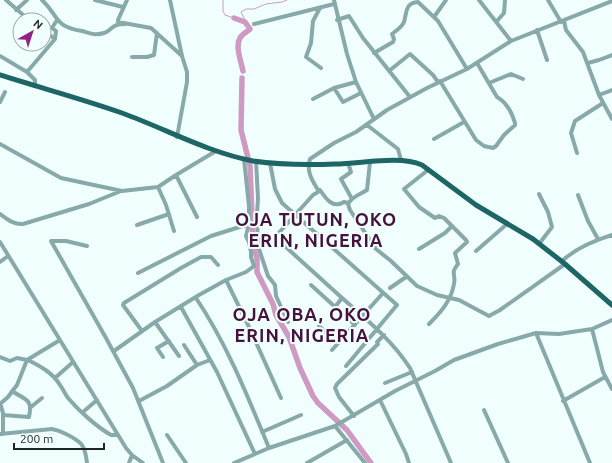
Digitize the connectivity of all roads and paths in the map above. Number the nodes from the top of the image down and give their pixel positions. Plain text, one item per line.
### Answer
1 (6, 0) edge
2 (27, 0) edge
3 (42, 0) edge
4 (95, 0) edge
5 (127, 0) edge
6 (170, 0) edge
7 (446, 0) edge
8 (479, 0) edge
9 (505, 0) edge
10 (548, 0) edge
11 (612, 1) edge
12 (334, 2) edge
13 (123, 7) junction
14 (320, 8) junction
15 (16, 10) junction
16 (19, 12) edge
17 (434, 17) junction
18 (57, 20) junction
19 (338, 20) junction
20 (497, 21) junction
21 (562, 22) junction
22 (126, 24) junction
23 (254, 24) dead end
24 (538, 30) junction
25 (157, 33) junction
26 (54, 39) joint
27 (511, 41) junction
28 (374, 53) junction
29 (612, 55) edge
30 (0, 56) edge
31 (182, 56) junction
32 (132, 57) dead end
33 (548, 60) dead end
34 (477, 63) junction
35 (588, 63) junction
36 (321, 68) dead end
37 (467, 69) junction
38 (390, 71) junction
39 (27, 72) junction
40 (0, 75) edge
41 (523, 79) dead end
42 (356, 82) junction
43 (439, 82) junction
44 (489, 83) junction
45 (35, 86) junction
46 (334, 88) junction
47 (612, 90) edge
48 (5, 92) dead end
49 (361, 93) junction
50 (599, 95) junction
51 (410, 97) junction
52 (313, 99) dead end
53 (0, 102) edge
54 (603, 103) junction
55 (374, 119) junction
56 (612, 119) edge
57 (464, 122) junction
58 (366, 124) junction
59 (177, 136) junction
60 (434, 139) dead end
61 (0, 144) edge
62 (216, 151) junction
63 (577, 153) dead end
64 (245, 159) junction
65 (401, 160) junction
66 (256, 161) junction
67 (370, 162) junction
68 (270, 163) junction
69 (309, 164) junction
70 (348, 164) junction
71 (428, 170) junction
72 (176, 175) junction
73 (158, 187) junction
74 (318, 190) junction
75 (122, 191) junction
76 (539, 194) dead end
77 (578, 195) dead end
78 (352, 199) junction
79 (348, 203) junction
80 (0, 214) edge
81 (169, 214) junction
82 (296, 215) junction
83 (197, 217) dead end
84 (249, 224) junction
85 (507, 224) junction
86 (137, 225) dead end
87 (452, 226) junction
88 (174, 231) dead end
89 (612, 236) edge
90 (598, 239) junction
91 (0, 242) edge
92 (539, 244) junction
93 (87, 246) dead end
94 (419, 249) dead end
95 (476, 250) dead end
96 (8, 256) junction
97 (0, 262) edge
98 (563, 263) junction
99 (218, 265) dead end
100 (138, 273) dead end
101 (406, 277) junction
102 (226, 280) junction
103 (311, 285) dead end
104 (390, 288) dead end
105 (383, 293) junction
106 (196, 298) junction
107 (342, 298) junction
108 (449, 298) junction
109 (611, 302) edge
110 (181, 307) junction
111 (335, 307) junction
112 (363, 316) junction
113 (612, 320) edge
114 (155, 322) junction
115 (288, 322) dead end
116 (429, 324) dead end
117 (355, 325) junction
118 (319, 326) dead end
119 (377, 328) junction
120 (592, 328) junction
121 (142, 331) junction
122 (536, 333) junction
123 (384, 335) junction
124 (60, 340) junction
125 (169, 341) junction
126 (338, 343) junction
127 (184, 345) dead end
128 (332, 350) dead end
129 (114, 352) junction
130 (179, 356) dead end
131 (0, 357) edge
132 (163, 357) dead end
133 (28, 360) junction
134 (210, 360) junction
135 (73, 362) junction
136 (197, 365) junction
137 (346, 366) dead end
138 (412, 372) junction
139 (605, 377) junction
140 (55, 378) junction
141 (416, 381) junction
142 (385, 383) dead end
143 (612, 389) edge
144 (12, 391) junction
145 (42, 398) dead end
146 (281, 398) dead end
147 (97, 400) junction
148 (380, 400) junction
149 (139, 401) junction
150 (563, 401) junction
151 (0, 403) edge
152 (31, 407) junction
153 (484, 410) dead end
154 (83, 412) junction
155 (3, 415) junction
156 (301, 415) dead end
157 (354, 416) junction
158 (336, 425) junction
159 (262, 432) junction
160 (2, 434) edge
161 (118, 435) junction
162 (167, 435) dead end
163 (347, 440) junction
164 (269, 448) junction
165 (254, 454) junction
166 (132, 455) junction
167 (87, 463) edge
168 (129, 463) edge
169 (143, 463) edge
170 (163, 463) edge
171 (186, 463) edge
172 (234, 463) edge
173 (308, 463) edge
174 (365, 463) edge
175 (409, 463) edge
176 (451, 463) edge
177 (508, 463) edge
178 (590, 463) edge

1 - 15 street
2 - 15 street
3 - 18 street
4 - 13 street
5 - 13 street
6 - 31 street
7 - 17 street
8 - 20 street
9 - 20 street
10 - 21 street
11 - 21 street
12 - 14 street
12 - 19 street
13 - 22 street
14 - 23 street
14 - 36 street
15 - 16 street
17 - 28 street
17 - 37 street
18 - 22 street
18 - 26 street
19 - 28 street
19 - 42 street
20 - 27 street
21 - 24 street
21 - 35 street
22 - 25 street
24 - 27 street
24 - 33 street
25 - 31 street
25 - 32 street
26 - 39 street
27 - 34 street
28 - 38 street
29 - 35 street
30 - 39 street
31 - 59 street
34 - 37 street
34 - 44 street
35 - 50 street
37 - 43 street
38 - 43 street
38 - 51 street
39 - 45 street
40 - 45 main road
41 - 44 street
42 - 46 street
42 - 49 street
43 - 51 street
43 - 57 street
44 - 57 street
45 - 59 main road
46 - 49 street
46 - 52 street
47 - 50 street
48 - 53 street
49 - 55 street
50 - 54 street
51 - 55 street
54 - 56 street
54 - 63 street
55 - 58 street
57 - 60 street
58 - 65 street
58 - 69 street
59 - 62 main road
61 - 75 street
62 - 64 main road
62 - 72 street
64 - 66 main road
64 - 84 street
65 - 67 main road
65 - 71 main road
66 - 68 main road
66 - 115 street
67 - 70 main road
67 - 78 street
68 - 69 main road
68 - 82 street
69 - 70 main road
69 - 74 street
70 - 78 street
71 - 85 main road
71 - 87 street
72 - 73 street
72 - 83 street
73 - 75 street
73 - 81 street
74 - 79 street
74 - 82 street
75 - 80 street
76 - 92 street
77 - 90 street
78 - 79 street
79 - 101 street
81 - 86 street
81 - 88 street
82 - 105 street
82 - 107 street
84 - 100 street
84 - 102 street
85 - 92 main road
85 - 95 street
87 - 94 street
87 - 108 street
89 - 90 street
90 - 98 street
91 - 96 street
92 - 98 main road
93 - 129 street
96 - 97 street
96 - 124 street
98 - 108 street
98 - 109 main road
99 - 121 street
101 - 104 street
101 - 108 street
102 - 106 street
102 - 146 street
103 - 111 street
105 - 112 street
105 - 119 street
106 - 110 street
106 - 159 street
107 - 111 street
107 - 112 street
108 - 116 street
110 - 114 street
110 - 134 street
111 - 117 street
112 - 117 street
112 - 119 street
113 - 120 street
114 - 121 street
114 - 125 street
117 - 126 street
118 - 126 street
119 - 123 street
119 - 137 street
120 - 122 street
120 - 139 street
121 - 129 street
122 - 141 street
122 - 150 street
123 - 138 street
123 - 157 street
124 - 133 street
124 - 135 street
125 - 130 street
125 - 132 street
126 - 128 street
127 - 136 street
129 - 149 street
131 - 133 street
133 - 140 street
133 - 144 street
134 - 136 street
134 - 165 street
135 - 140 street
135 - 147 street
136 - 149 street
138 - 141 street
138 - 142 street
139 - 143 street
139 - 150 street
140 - 154 street
141 - 148 street
141 - 176 street
144 - 151 street
144 - 152 street
145 - 152 street
147 - 154 street
147 - 161 street
148 - 157 street
148 - 175 street
149 - 170 street
150 - 178 street
151 - 155 street
152 - 155 street
153 - 177 street
154 - 161 street
155 - 160 street
156 - 159 street
157 - 158 street
158 - 163 street
158 - 164 street
159 - 164 street
160 - 167 street
161 - 166 street
162 - 171 street
163 - 173 street
163 - 174 street
164 - 165 street
165 - 172 street
166 - 168 street
166 - 169 street

